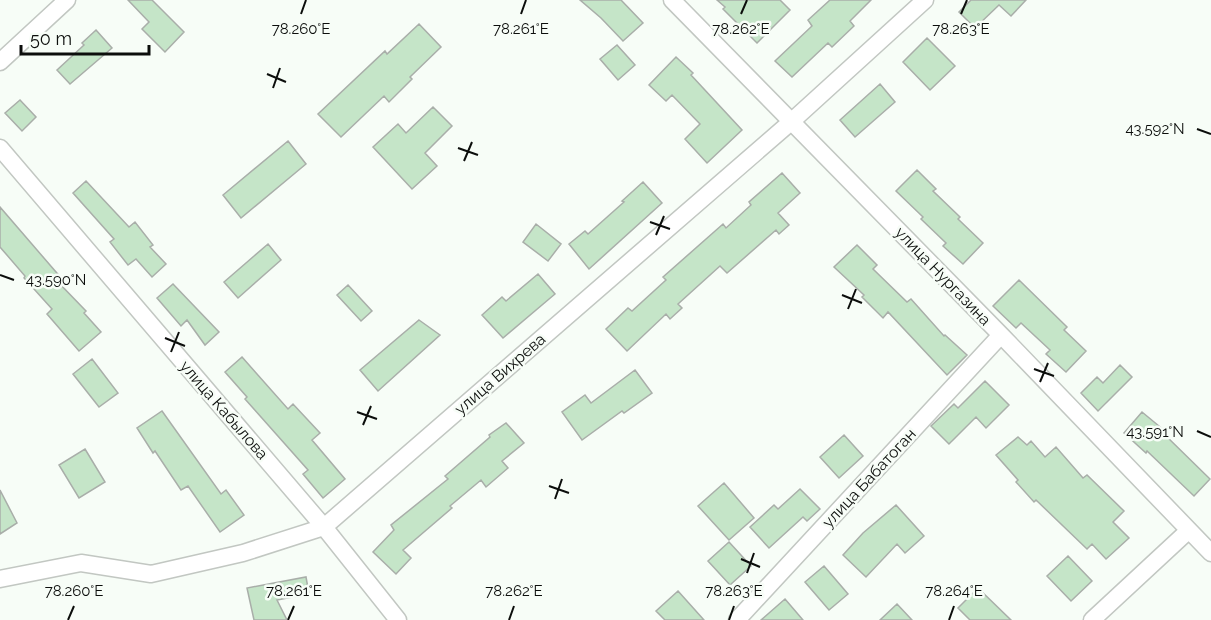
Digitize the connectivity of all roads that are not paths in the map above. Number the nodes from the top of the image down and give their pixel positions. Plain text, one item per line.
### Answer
1 (67, 0) edge
2 (672, 0) edge
3 (925, 0) edge
4 (0, 62) edge
5 (792, 121) junction
6 (0, 148) edge
7 (1001, 335) junction
8 (324, 527) junction
9 (1188, 531) junction
10 (1209, 546) edge
11 (0, 579) edge
12 (398, 620) edge
13 (737, 620) edge
14 (1092, 620) edge

1 - 4 street
2 - 5 street, улица Нургазина
3 - 5 street, улица Вихрева
5 - 7 street, улица Нургазина
5 - 8 street, улица Вихрева
6 - 8 street, улица Кабылова
7 - 9 street, улица Нургазина
7 - 13 street, улица Бабатоган
8 - 11 street, улица Вихрева
8 - 12 street, улица Кабылова
9 - 10 street, улица Нургазина
9 - 14 street

